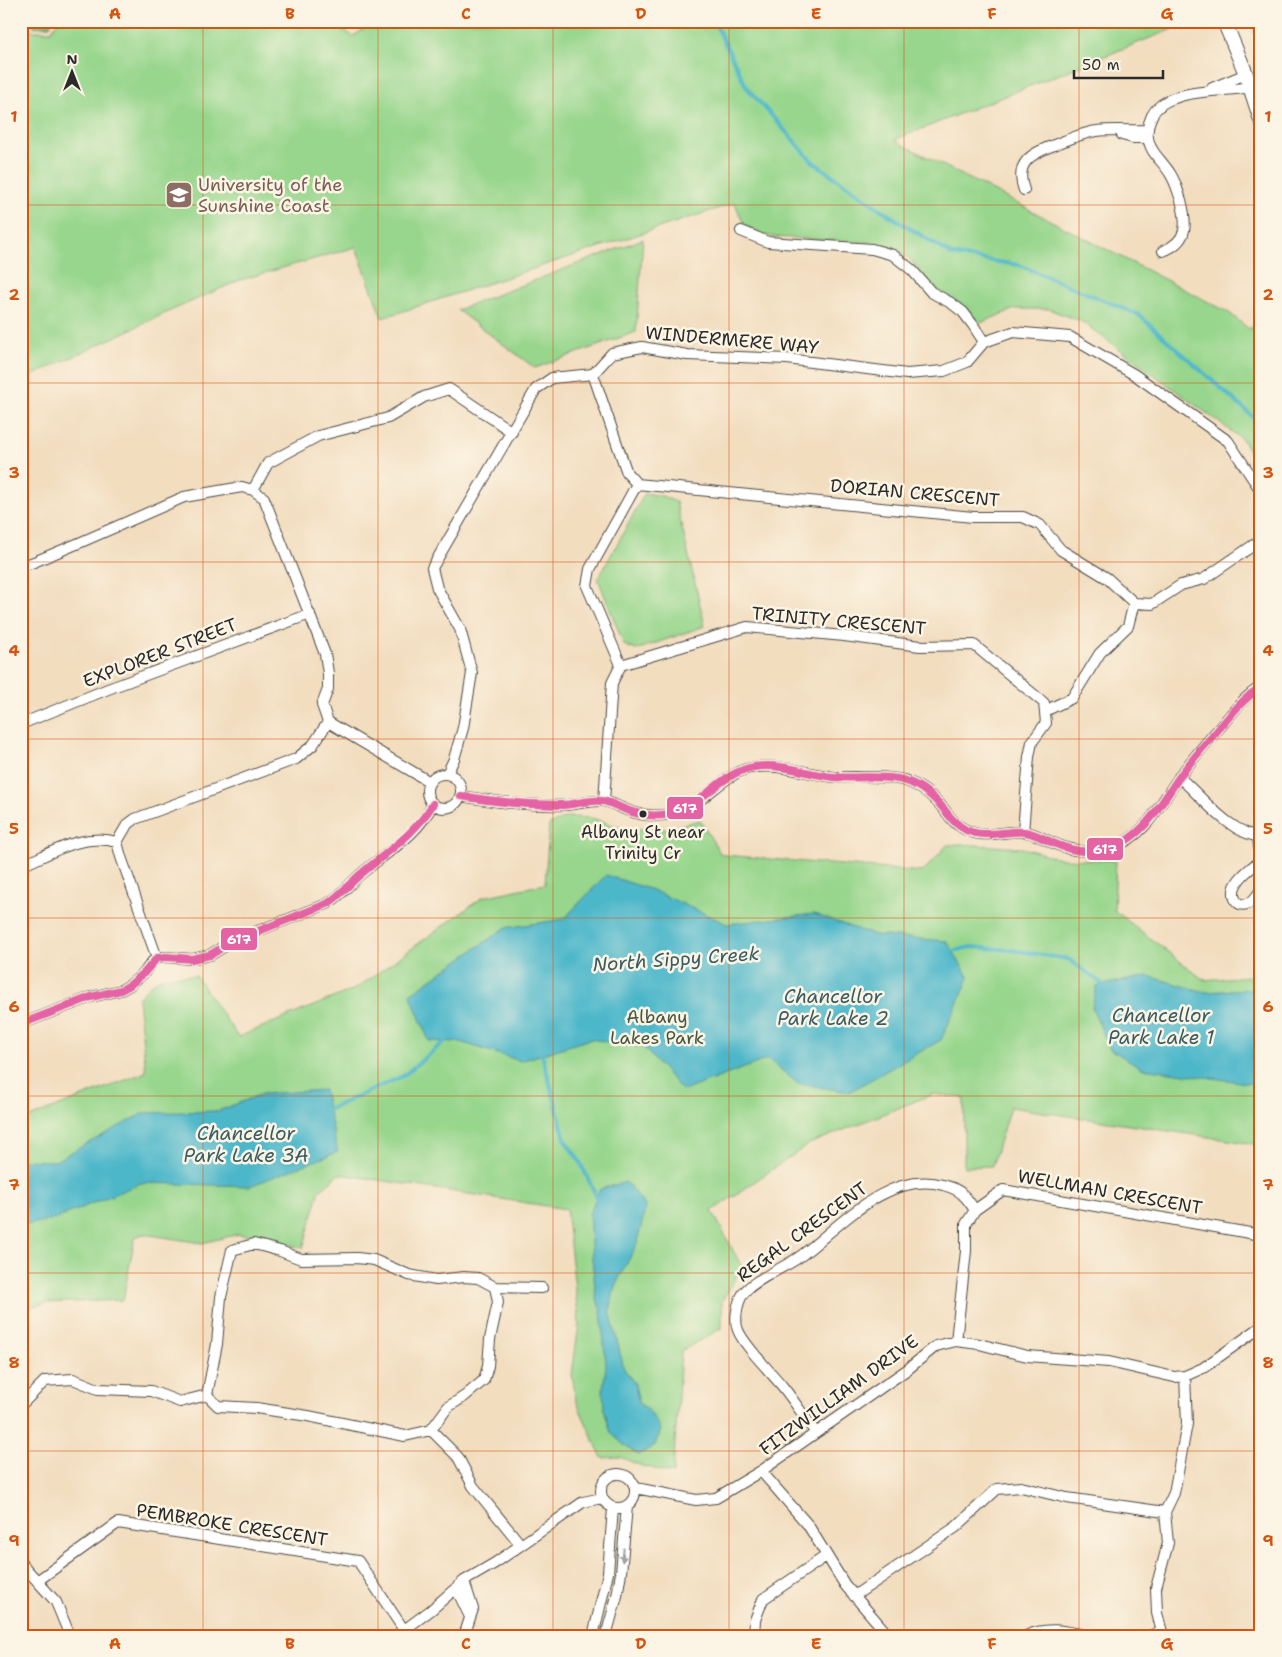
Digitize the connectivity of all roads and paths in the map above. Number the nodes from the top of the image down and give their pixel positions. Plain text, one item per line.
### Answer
1 (1224, 21) edge
2 (1248, 80) junction
3 (1261, 120) edge
4 (1148, 134) junction
5 (1024, 190) dead end
6 (741, 231) dead end
7 (1163, 251) dead end
8 (984, 342) junction
9 (593, 374) junction
10 (512, 432) junction
11 (637, 484) junction
12 (252, 490) junction
13 (1261, 491) edge
14 (1261, 540) edge
15 (21, 566) edge
16 (1134, 603) junction
17 (310, 614) junction
18 (621, 665) junction
19 (1261, 686) edge
20 (1045, 711) junction
21 (328, 722) junction
22 (21, 724) edge
23 (447, 774) junction
24 (1179, 777) junction
25 (430, 782) junction
26 (461, 796) junction
27 (604, 801) junction
28 (433, 804) junction
29 (1023, 832) junction
30 (1259, 837) edge
31 (117, 842) junction
32 (1260, 863) edge
33 (21, 866) edge
34 (1261, 890) edge
35 (157, 958) junction
36 (21, 1024) edge
37 (975, 1210) junction
38 (1261, 1235) edge
39 (495, 1287) junction
40 (542, 1288) dead end
41 (1261, 1326) edge
42 (956, 1341) junction
43 (1185, 1376) junction
44 (208, 1394) junction
45 (21, 1405) edge
46 (431, 1430) junction
47 (816, 1434) junction
48 (761, 1471) junction
49 (636, 1488) junction
50 (602, 1498) junction
51 (627, 1506) junction
52 (613, 1508) junction
53 (1165, 1512) junction
54 (521, 1545) junction
55 (826, 1556) junction
56 (21, 1563) edge
57 (37, 1581) junction
58 (460, 1585) junction
59 (854, 1596) junction
60 (400, 1633) edge
61 (1162, 1634) edge
62 (70, 1636) edge
63 (464, 1636) edge
64 (593, 1636) edge
65 (606, 1636) edge
66 (754, 1636) edge
67 (889, 1636) edge
68 (1026, 1636) edge
69 (1088, 1636) edge
70 (1149, 1636) edge

1 - 2 main road
2 - 3 main road
2 - 4 street
4 - 5 street
4 - 7 street
6 - 8 street
8 - 9 street, WINDERMERE WAY
8 - 13 street
9 - 10 street
9 - 11 street
10 - 12 street
10 - 23 street
11 - 16 street, DORIAN CRESCENT
11 - 18 street
12 - 15 street
12 - 17 street
14 - 16 street
16 - 20 street
17 - 21 street
17 - 22 street, EXPLORER STREET
18 - 20 street, TRINITY CRESCENT
18 - 27 street
19 - 24 street
20 - 29 street
21 - 25 street
21 - 31 street
23 - 25 street
23 - 26 street
24 - 29 street
24 - 30 street
25 - 28 street
26 - 27 street
26 - 28 street
27 - 29 street
28 - 35 street
30 - 32 street
31 - 33 street
31 - 35 street
32 - 34 street
35 - 36 street
37 - 38 street, WELLMAN CRESCENT
37 - 42 street
37 - 47 street, REGAL CRESCENT
39 - 40 street
39 - 44 street
39 - 46 street
41 - 43 street, FITZWILLIAM DRIVE
42 - 43 street, FITZWILLIAM DRIVE
42 - 47 street, FITZWILLIAM DRIVE
43 - 53 street
44 - 45 street
44 - 46 street
46 - 54 street
47 - 48 street, FITZWILLIAM DRIVE
48 - 49 street, FITZWILLIAM DRIVE
48 - 55 street
49 - 50 street
49 - 51 street
50 - 52 street
50 - 54 street
51 - 52 street
51 -> 65 street
52 - 64 street
53 - 59 street
53 - 61 street
54 - 58 street
55 - 59 street
55 - 66 street
56 - 57 street
57 - 60 street, PEMBROKE CRESCENT
57 - 62 street
58 - 60 street
58 - 63 street
59 - 67 street
61 - 70 street
68 - 69 street

